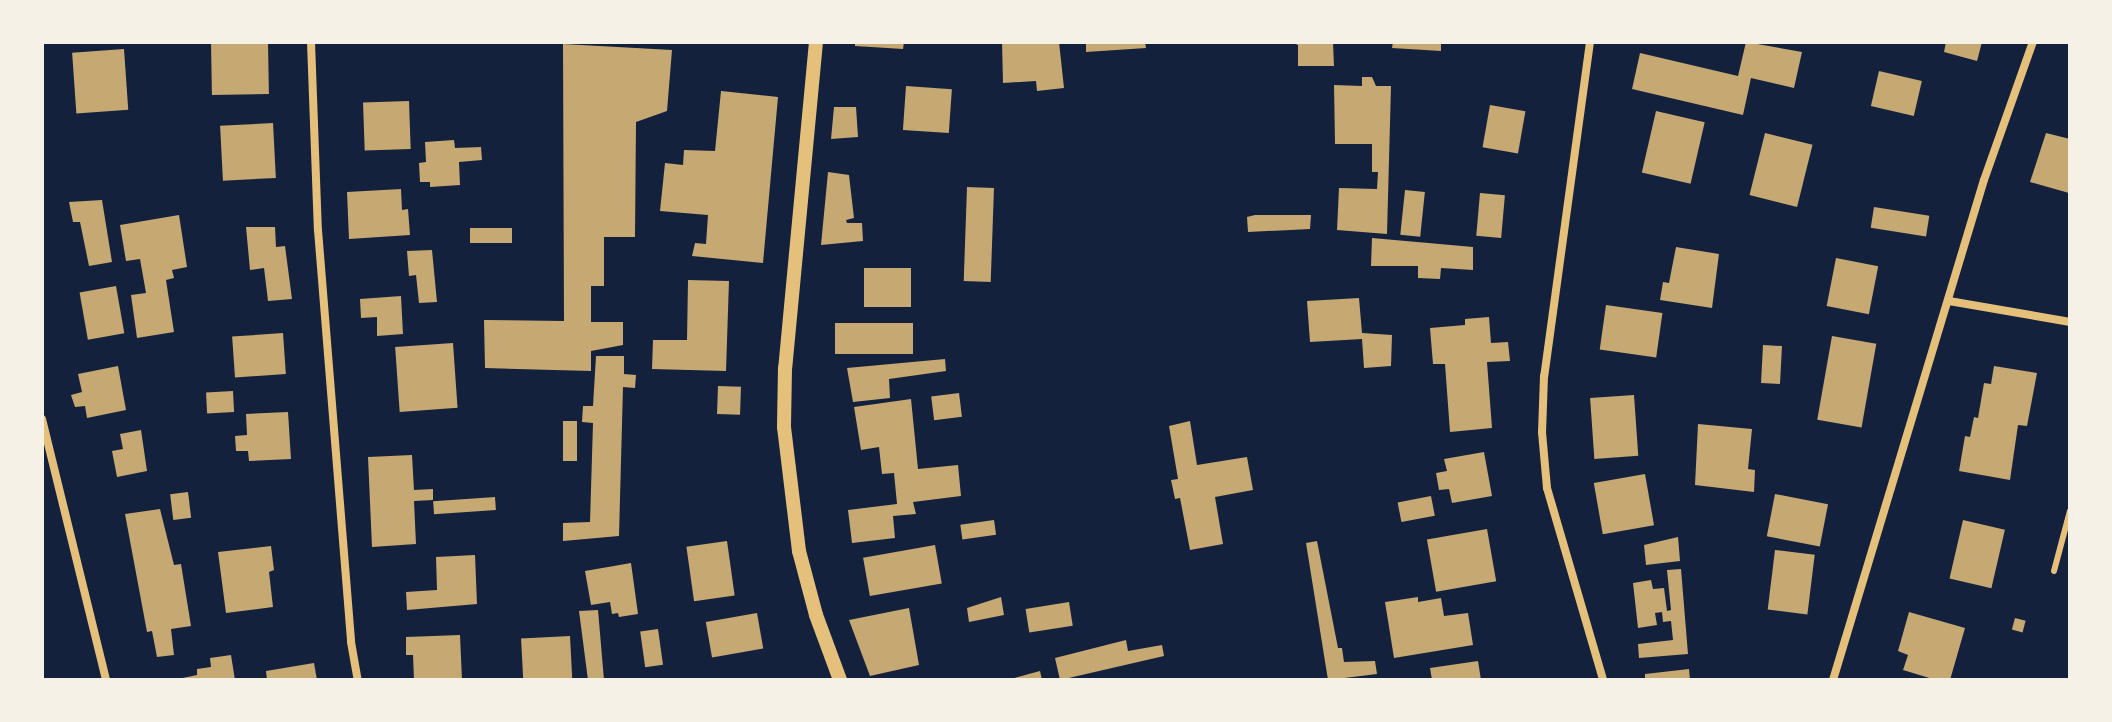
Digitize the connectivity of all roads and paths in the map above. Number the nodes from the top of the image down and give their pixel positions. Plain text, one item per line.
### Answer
1 (311, 42) edge
2 (816, 42) edge
3 (1590, 42) edge
4 (2033, 42) edge
5 (1949, 301) junction
6 (2070, 322) edge
7 (42, 419) edge
8 (46, 453) edge
9 (2070, 511) edge
10 (2054, 571) dead end
11 (106, 680) edge
12 (358, 680) edge
13 (840, 680) edge
14 (1603, 680) edge
15 (1833, 680) edge

1 - 12 street
2 - 13 street
3 - 14 street
4 - 5 street
5 - 6 street
5 - 15 street
7 - 8 street
8 - 11 street
9 - 10 lane

